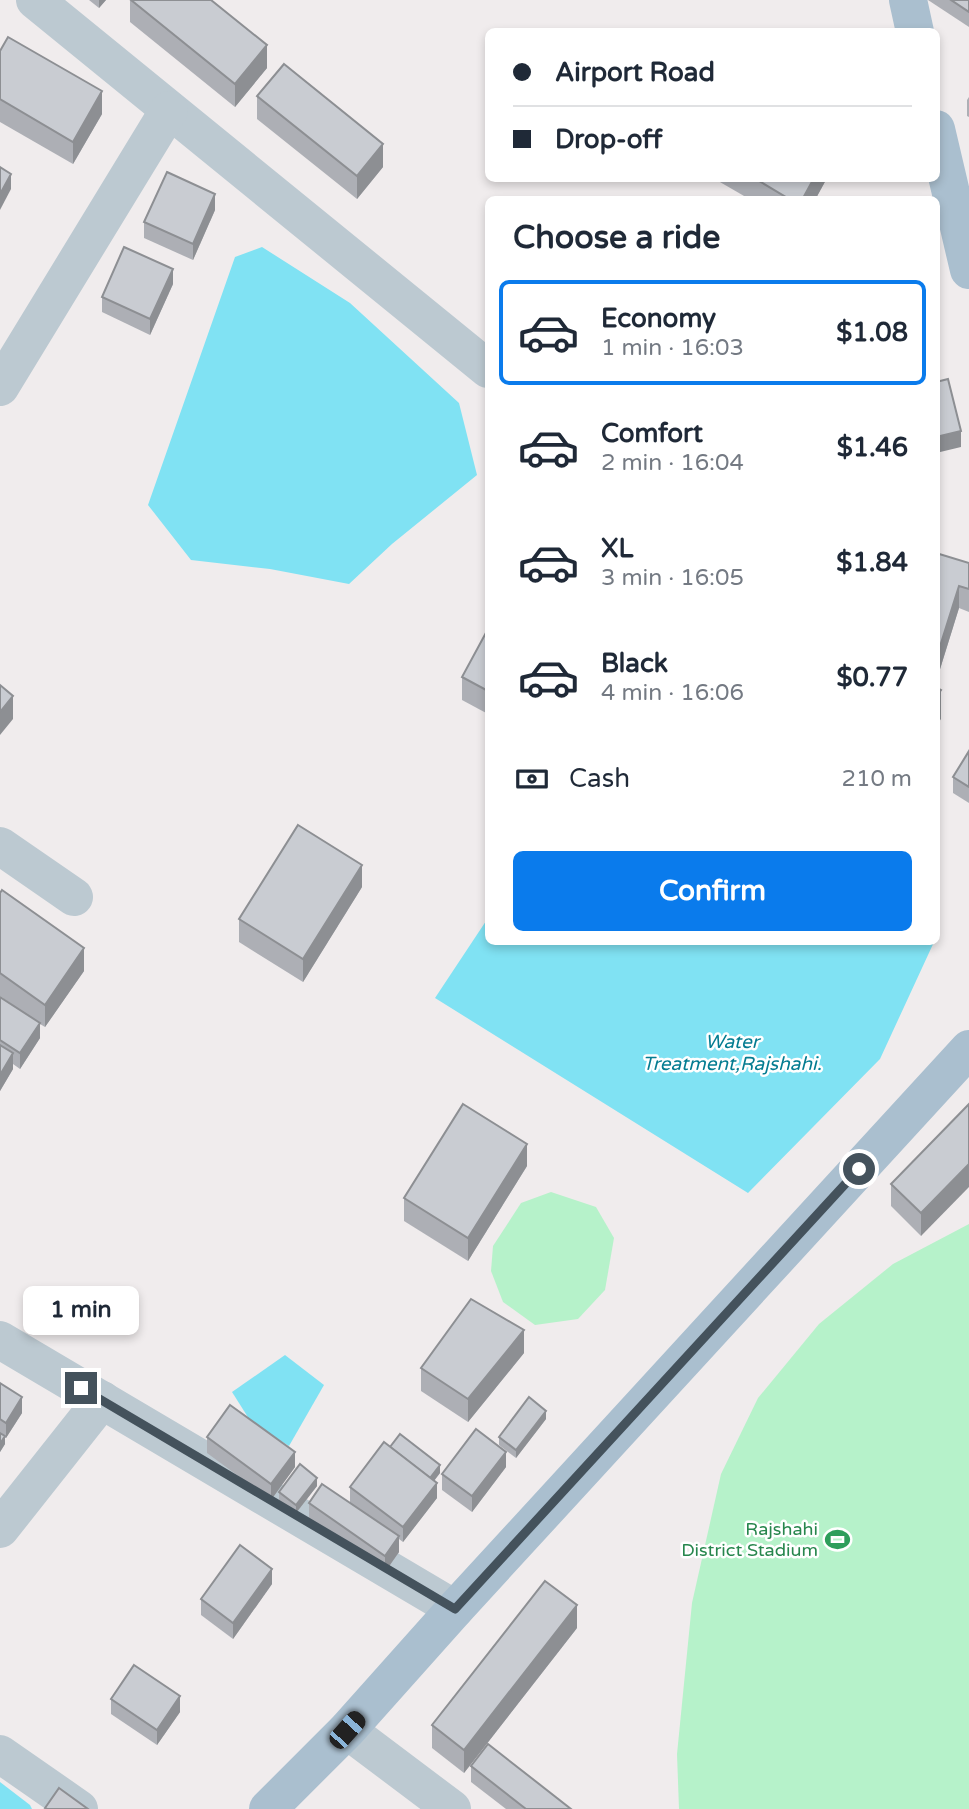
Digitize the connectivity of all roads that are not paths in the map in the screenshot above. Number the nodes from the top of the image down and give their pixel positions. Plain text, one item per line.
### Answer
1 (35, 0) edge
2 (908, 0) edge
3 (914, 28) edge
4 (169, 110) junction
5 (940, 146) edge
6 (969, 270) edge
7 (485, 367) edge
8 (0, 387) edge
9 (6, 862) edge
10 (74, 897) dead end
11 (969, 1049) edge
12 (0, 1340) edge
13 (102, 1401) junction
14 (0, 1529) edge
15 (455, 1609) junction
16 (347, 1730) junction
17 (0, 1754) edge
18 (79, 1809) edge
19 (268, 1809) edge
20 (452, 1809) edge

1 - 4 street
2 - 3 main road
4 - 7 street
4 - 8 street
5 - 6 main road
9 - 10 street
11 - 15 main road
12 - 13 street
13 - 14 street
13 - 15 street
15 - 16 main road
16 - 19 main road
16 - 20 street
17 - 18 street

